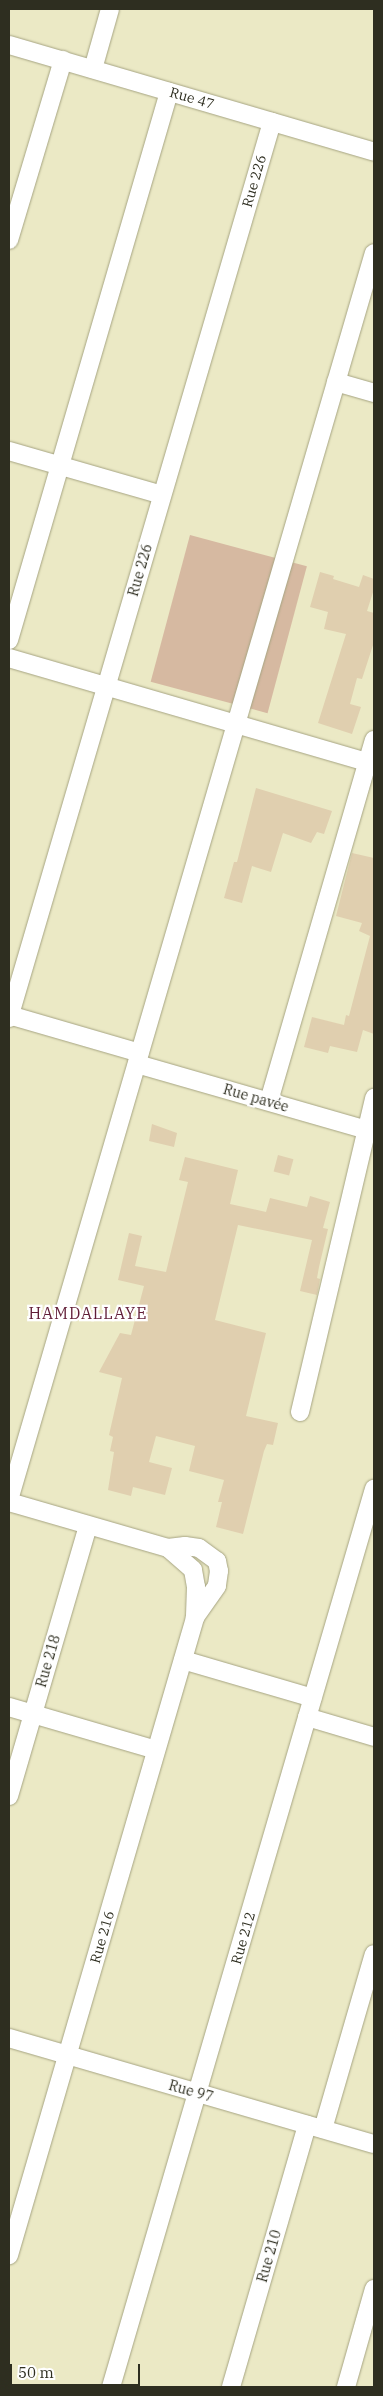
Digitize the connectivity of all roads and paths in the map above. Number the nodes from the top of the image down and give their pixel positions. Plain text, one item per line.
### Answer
1 (110, 9) edge
2 (9, 45) edge
3 (62, 60) junction
4 (93, 69) junction
5 (169, 92) junction
6 (272, 122) junction
7 (374, 152) edge
8 (9, 240) edge
9 (374, 253) edge
10 (336, 382) junction
11 (374, 393) edge
12 (9, 451) edge
13 (60, 465) junction
14 (162, 495) junction
15 (9, 640) edge
16 (9, 658) edge
17 (106, 686) junction
18 (236, 724) junction
19 (374, 740) edge
20 (371, 763) edge
21 (9, 1016) edge
22 (138, 1058) junction
23 (374, 1098) edge
24 (269, 1102) junction
25 (370, 1131) edge
26 (300, 1412) dead end
27 (374, 1489) edge
28 (9, 1501) edge
29 (88, 1526) junction
30 (168, 1548) junction
31 (195, 1618) junction
32 (183, 1660) junction
33 (313, 1698) junction
34 (9, 1707) edge
35 (33, 1714) junction
36 (307, 1717) junction
37 (374, 1737) edge
38 (156, 1750) junction
39 (9, 1796) edge
40 (374, 1954) edge
41 (9, 2038) edge
42 (67, 2055) junction
43 (198, 2093) junction
44 (315, 2127) junction
45 (374, 2144) edge
46 (9, 2255) edge
47 (374, 2289) edge
48 (111, 2387) edge
49 (230, 2387) edge
50 (346, 2387) edge

1 - 4 street
2 - 3 street, Rue 47
3 - 4 street, Rue 47
3 - 8 street
4 - 5 street, Rue 47
5 - 6 street, Rue 47
5 - 13 street
6 - 7 street, Rue 47
6 - 14 street, Rue 226
9 - 10 street
10 - 11 street
10 - 18 street
12 - 13 street
13 - 14 street
13 - 15 street
14 - 17 street, Rue 226
16 - 17 street
17 - 18 street
17 - 21 street, Rue 226
18 - 20 street
18 - 22 street
19 - 20 street
20 - 24 street
21 - 22 street, Rue pavée
22 - 24 street, Rue pavée
22 - 28 street
23 - 25 street
24 - 25 street, Rue pavée
25 - 26 street
27 - 33 street, Rue 212
28 - 29 street
29 - 30 street
29 - 35 street, Rue 218
30 - 31 street
30 - 31 street
31 - 32 street, Rue 216
32 - 33 street
32 - 38 street, Rue 216
33 - 36 street, Rue 212
34 - 35 street
35 - 38 street
35 - 39 street, Rue 218
36 - 37 street
36 - 43 street, Rue 212
38 - 42 street, Rue 216
40 - 44 street, Rue 210
41 - 42 street, Rue 97
42 - 43 street, Rue 97
42 - 46 street, Rue 216
43 - 44 street, Rue 97
43 - 48 street, Rue 212
44 - 45 street, Rue 97
44 - 49 street, Rue 210
47 - 50 street

